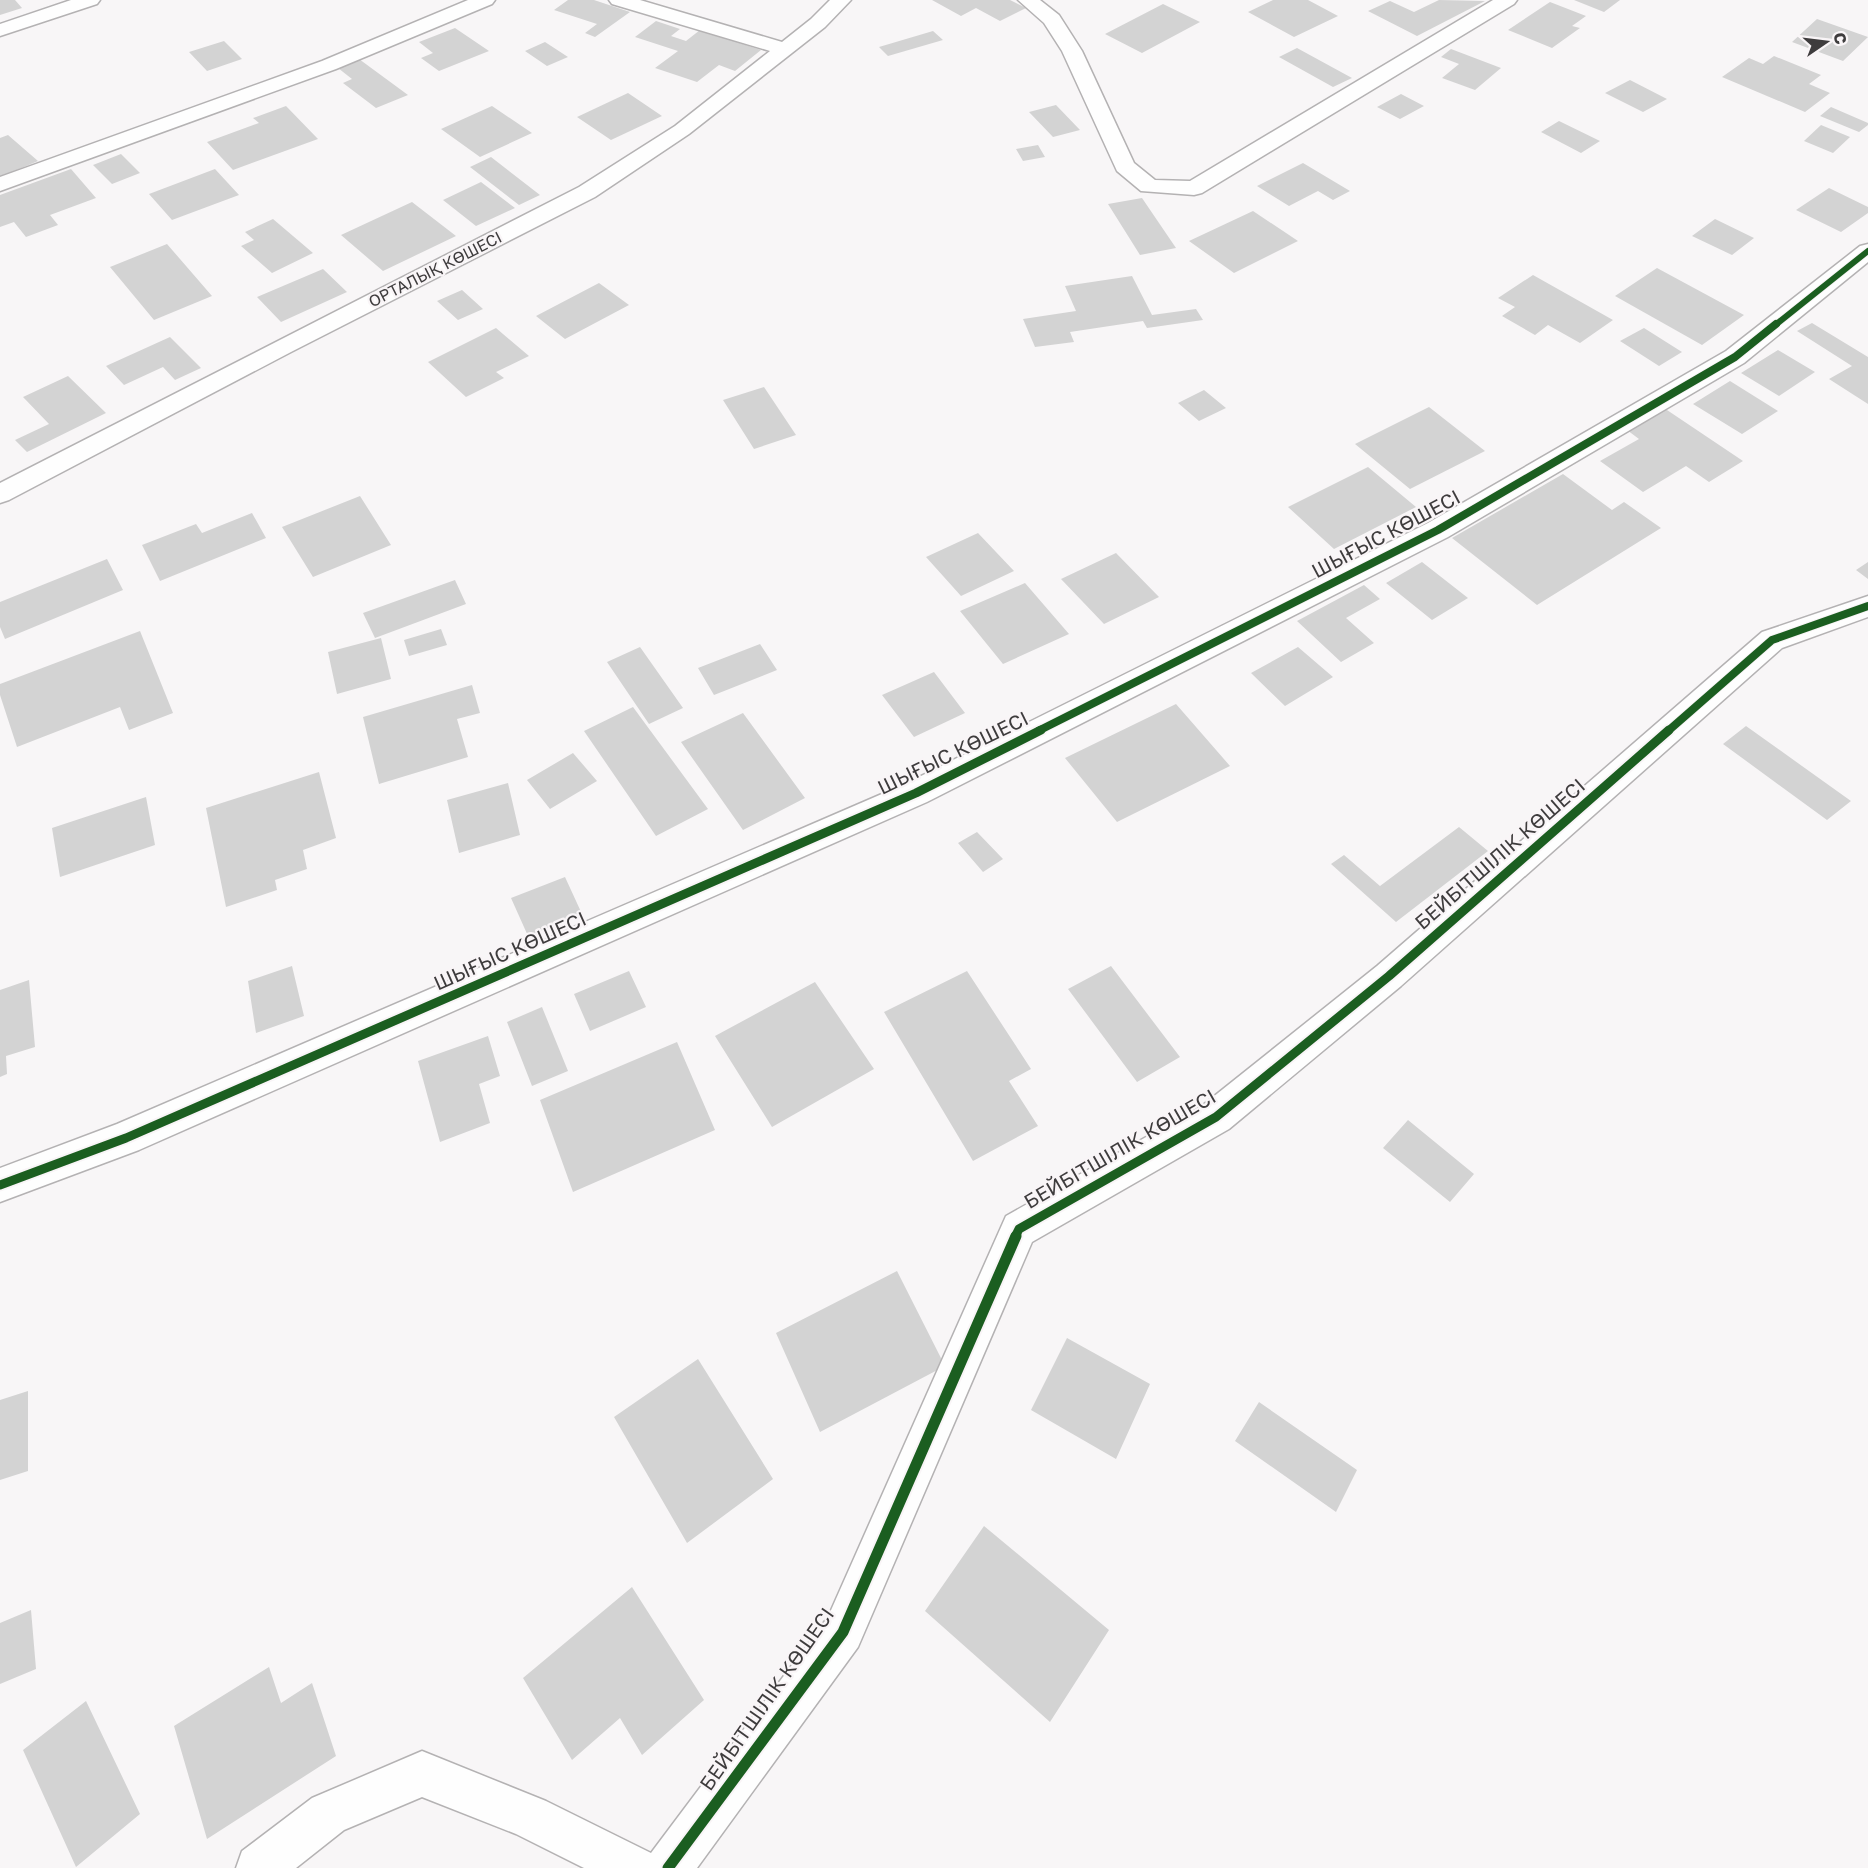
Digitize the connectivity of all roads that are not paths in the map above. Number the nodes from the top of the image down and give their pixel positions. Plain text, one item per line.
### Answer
1 (90, 0) edge
2 (485, 0) edge
3 (619, 0) edge
4 (841, 0) edge
5 (1028, 0) edge
6 (1507, 0) edge
7 (0, 30) edge
8 (784, 49) junction
9 (0, 184) edge
10 (1868, 251) edge
11 (0, 494) edge
12 (1868, 606) edge
13 (0, 1185) edge
14 (259, 1868) edge
15 (634, 1868) edge
16 (668, 1868) edge

1 - 7 street
2 - 9 street
3 - 8 street
4 - 8 street, ОРТАЛЫҚ КӨШЕСІ
5 - 6 street
8 - 11 street, ОРТАЛЫҚ КӨШЕСІ
10 - 13 street, ШЫҒЫС КӨШЕСІ
12 - 16 street, БЕЙБІТШІЛІК КӨШЕСІ
14 - 15 street

